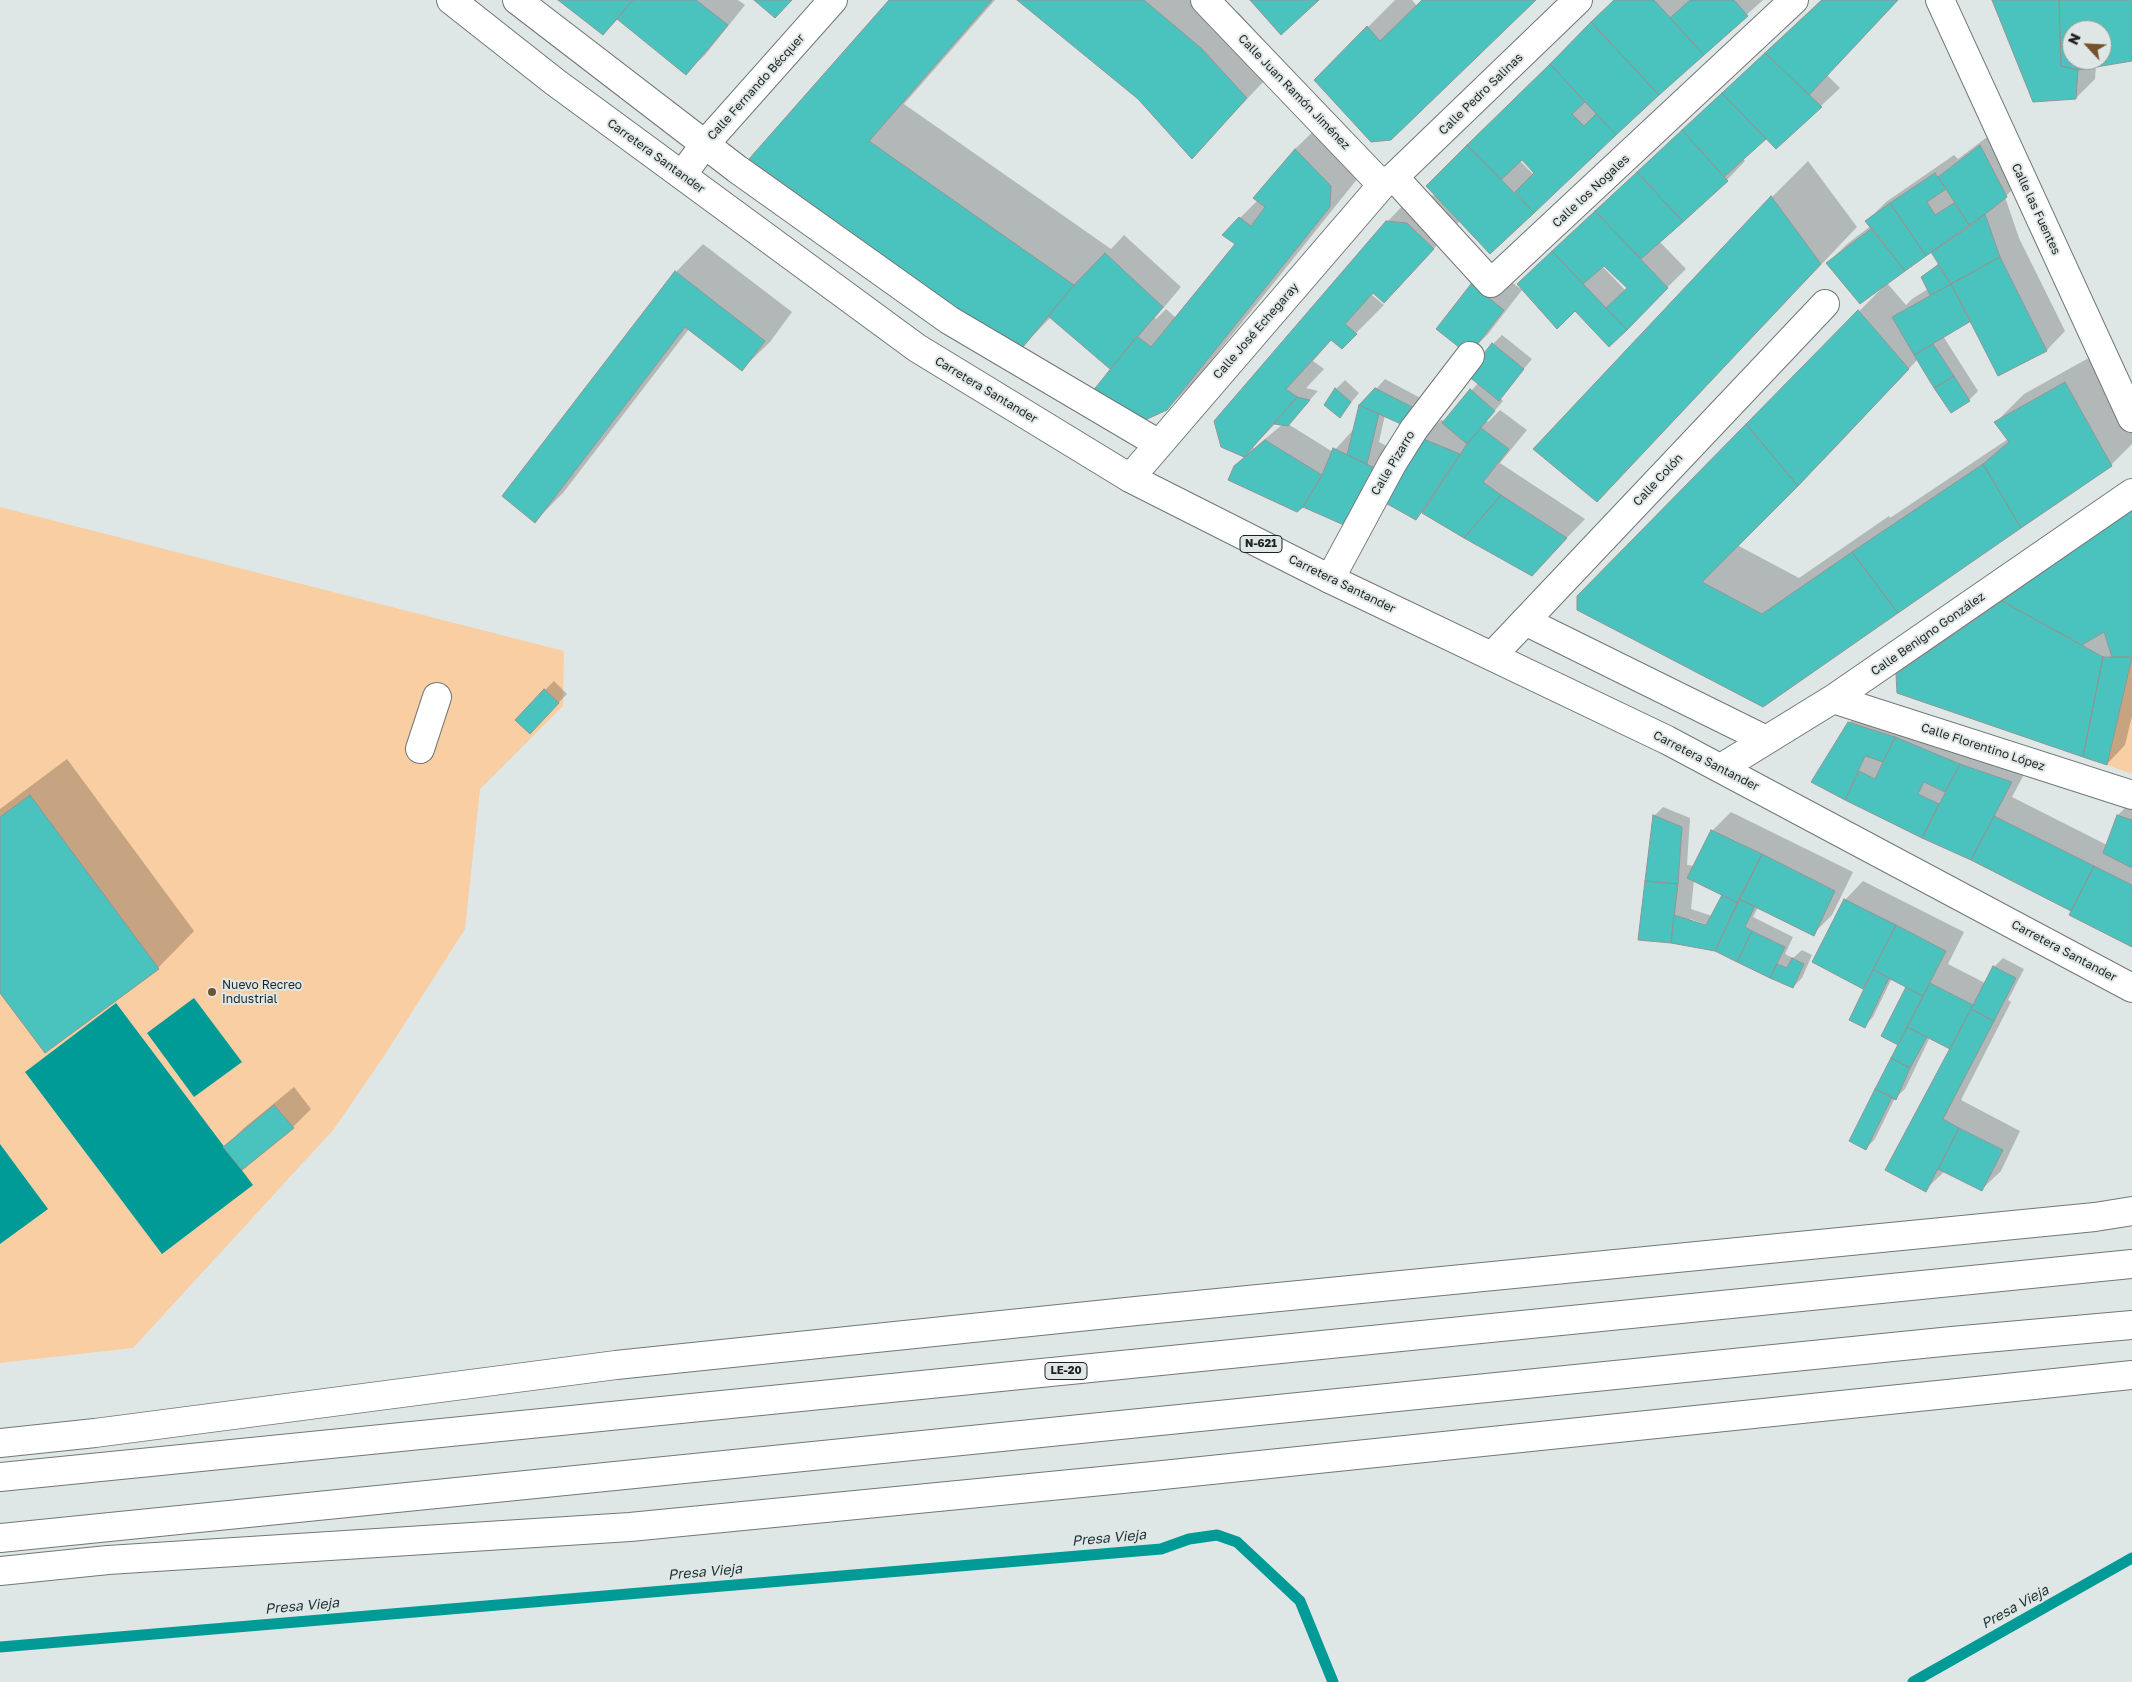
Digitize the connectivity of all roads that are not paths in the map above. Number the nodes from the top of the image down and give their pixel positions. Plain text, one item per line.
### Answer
1 (451, 0) edge
2 (517, 0) edge
3 (833, 0) edge
4 (1578, 0) edge
5 (1794, 0) edge
6 (1940, 0) edge
7 (1209, 1) edge
8 (705, 144) junction
9 (682, 175) junction
10 (1388, 181) junction
11 (1825, 304) dead end
12 (1470, 356) dead end
13 (2132, 418) edge
14 (1159, 444) junction
15 (1130, 478) junction
16 (2132, 493) edge
17 (1330, 579) junction
18 (1525, 621) junction
19 (1492, 656) junction
20 (437, 697) dead end
21 (1833, 699) junction
22 (1766, 740) junction
23 (420, 749) dead end
24 (1720, 768) junction
25 (2132, 796) edge
26 (2132, 988) edge
27 (2132, 1211) edge
28 (2132, 1264) edge
29 (2132, 1325) edge
30 (2132, 1374) edge
31 (0, 1443) edge
32 (0, 1477) edge
33 (0, 1538) edge
34 (0, 1571) edge

1 - 9 main road, Carretera Santander / N-621
2 - 8 main road
3 - 8 main road, Calle Fernando Bécquer
4 - 10 main road, Calle Pedro Salinas
5 - 10 main road, Calle los Nogales
6 - 13 main road, Calle las Fuentes
7 - 10 main road, Calle Juan Ramón Jiménez
8 - 9 main road, Calle Fernando Bécquer
8 - 14 main road
9 - 15 main road, Carretera Santander / N-621
10 - 14 main road, Calle José Echegaray
11 - 18 main road, Calle Colón
12 - 17 main road, Calle Pizarro
14 - 15 main road, Calle José Echegaray
15 - 17 main road, Carretera Santander / N-621
16 - 21 main road, Calle Benigno González
17 - 19 main road, Carretera Santander / N-621
18 - 19 main road, Calle Colón
18 - 22 main road
19 - 24 main road, Carretera Santander / N-621
20 - 23 main road
21 - 22 main road, Calle Benigno González
21 - 25 main road, Calle Florentino López
22 - 24 main road, Calle Benigno González
24 - 26 main road, Carretera Santander / N-621
27 - 31 main road
28 - 32 main road, LE-20
29 - 33 main road
30 - 34 main road

